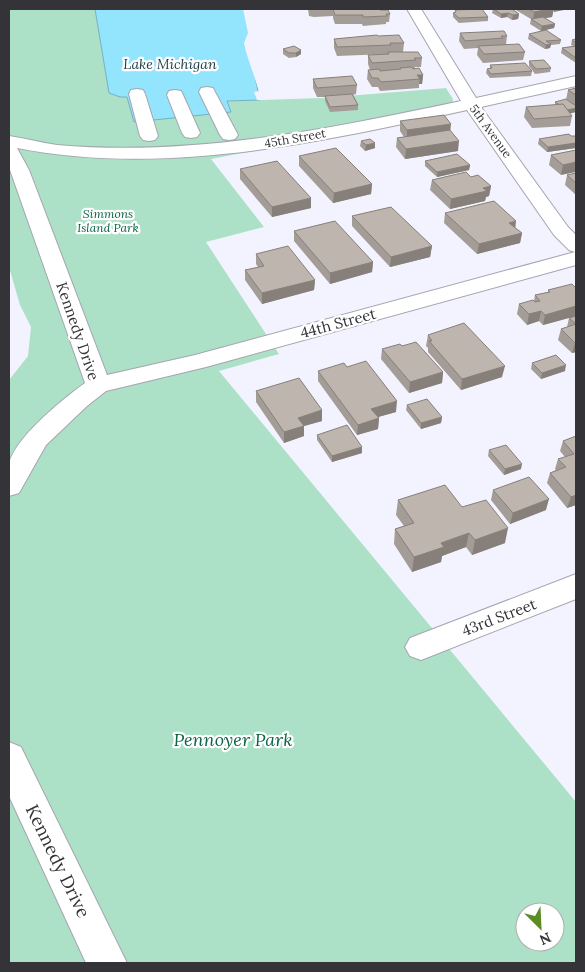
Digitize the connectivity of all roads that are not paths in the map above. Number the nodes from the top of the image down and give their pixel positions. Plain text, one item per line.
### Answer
1 (416, 9) edge
2 (576, 81) edge
3 (207, 92) dead end
4 (137, 94) dead end
5 (175, 95) dead end
6 (471, 104) junction
7 (191, 133) dead end
8 (229, 135) dead end
9 (149, 136) dead end
10 (9, 141) edge
11 (9, 150) edge
12 (576, 246) edge
13 (576, 258) edge
14 (98, 385) junction
15 (9, 486) edge
16 (576, 586) edge
17 (421, 647) dead end
18 (9, 758) edge
19 (107, 963) edge

1 - 6 street, 5th Avenue
2 - 6 street, 45th Street
3 - 8 street
4 - 9 street
5 - 7 street
6 - 10 street, 45th Street
6 - 12 street, 5th Avenue
11 - 14 street, Kennedy Drive
13 - 14 street, 44th Street
14 - 15 street, Kennedy Drive
16 - 17 street, 43rd Street
18 - 19 street, Kennedy Drive

